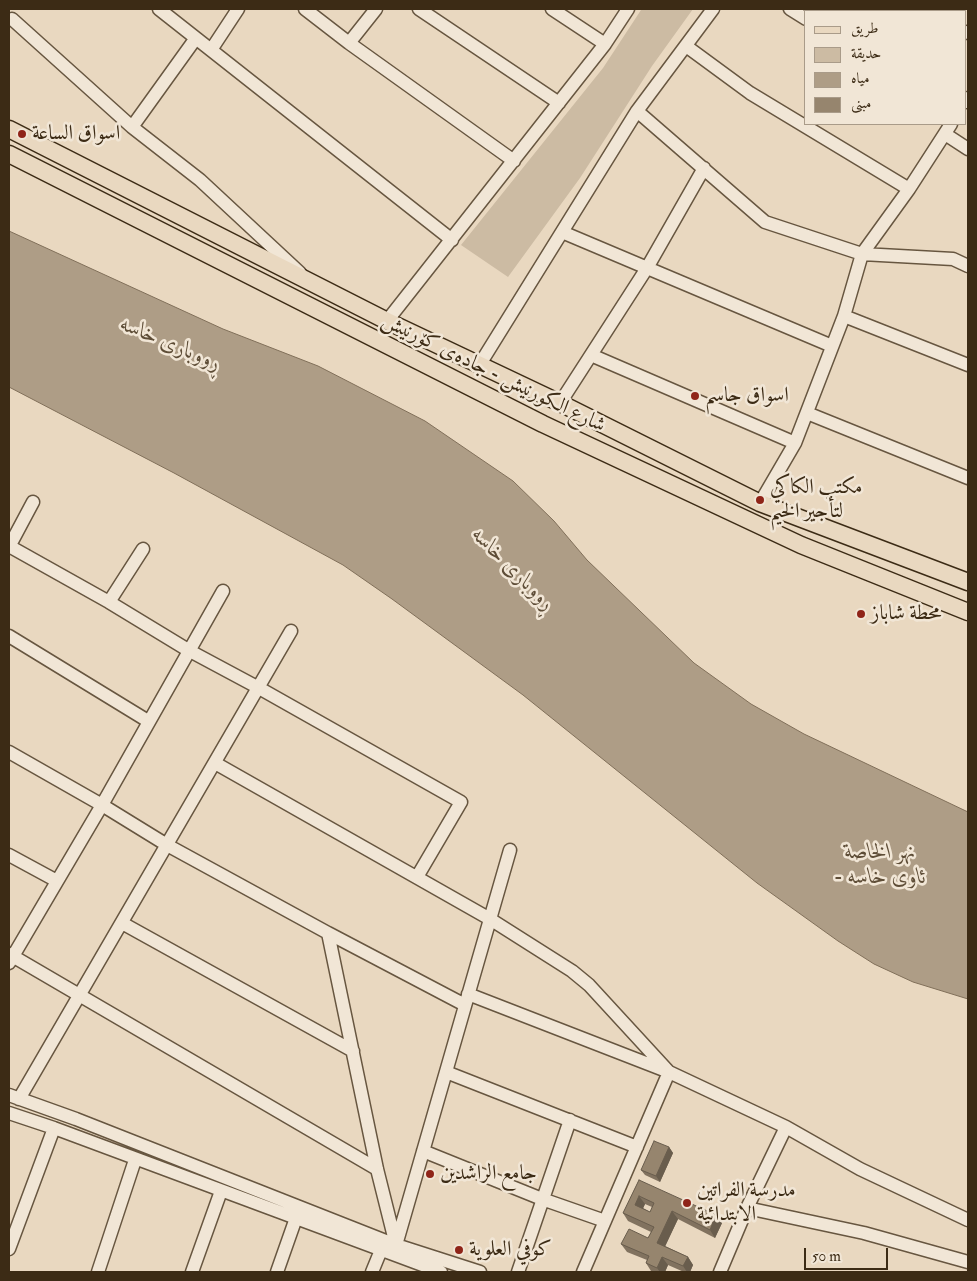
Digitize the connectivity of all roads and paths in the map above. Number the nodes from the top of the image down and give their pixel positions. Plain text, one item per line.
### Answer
1 (20, 9) edge
2 (159, 9) edge
3 (238, 9) edge
4 (305, 9) edge
5 (376, 9) edge
6 (418, 9) edge
7 (552, 9) edge
8 (628, 9) edge
9 (713, 9) edge
10 (790, 9) edge
11 (804, 18) edge
12 (10, 21) edge
13 (196, 38) junction
14 (349, 43) junction
15 (605, 44) junction
16 (686, 46) junction
17 (211, 50) junction
18 (559, 103) junction
19 (637, 111) junction
20 (132, 127) junction
21 (9, 129) edge
22 (948, 129) edge
23 (968, 149) edge
24 (9, 154) edge
25 (514, 161) junction
26 (704, 168) junction
27 (909, 189) junction
28 (562, 232) junction
29 (452, 240) junction
30 (862, 254) junction
31 (968, 266) edge
32 (647, 268) junction
33 (312, 283) junction
34 (844, 316) junction
35 (387, 322) junction
36 (832, 346) junction
37 (591, 355) junction
38 (480, 364) junction
39 (968, 365) edge
40 (560, 403) junction
41 (807, 413) junction
42 (795, 443) junction
43 (968, 478) edge
44 (33, 502) dead end
45 (760, 503) junction
46 (860, 540) junction
47 (9, 546) edge
48 (144, 550) dead end
49 (904, 557) junction
50 (850, 565) junction
51 (968, 582) edge
52 (894, 583) junction
53 (223, 591) dead end
54 (109, 602) junction
55 (968, 612) edge
56 (291, 631) dead end
57 (9, 636) edge
58 (188, 650) junction
59 (259, 688) junction
60 (148, 721) junction
61 (9, 752) edge
62 (215, 763) junction
63 (102, 805) junction
64 (167, 845) junction
65 (510, 850) dead end
66 (9, 855) edge
67 (417, 877) junction
68 (57, 881) junction
69 (490, 919) junction
70 (122, 923) junction
71 (328, 933) junction
72 (10, 958) edge
73 (79, 996) junction
74 (467, 999) junction
75 (353, 1051) junction
76 (446, 1072) junction
77 (669, 1072) junction
78 (14, 1097) edge
79 (9, 1113) edge
80 (570, 1120) junction
81 (786, 1127) junction
82 (54, 1128) junction
83 (102, 1129) junction
84 (96, 1144) junction
85 (637, 1147) junction
86 (423, 1151) junction
87 (135, 1160) junction
88 (377, 1169) junction
89 (220, 1191) junction
90 (542, 1199) junction
91 (747, 1208) junction
92 (296, 1218) junction
93 (968, 1220) edge
94 (605, 1221) junction
95 (396, 1245) junction
96 (9, 1249) edge
97 (381, 1250) junction
98 (968, 1262) edge
99 (98, 1272) edge
100 (192, 1272) edge
101 (277, 1272) edge
102 (372, 1272) edge
103 (441, 1272) edge
104 (480, 1272) edge
105 (518, 1272) edge
106 (584, 1272) edge
107 (720, 1272) edge

1 - 12 street
2 - 13 street
3 - 17 street
4 - 14 street
5 - 14 street
6 - 18 street
7 - 15 street
8 - 15 street
9 - 16 street
10 - 11 street
12 - 20 street
13 - 17 street
13 - 20 street
14 - 25 street
15 - 18 street
16 - 19 street
16 - 27 street
17 - 29 street
18 - 25 street
19 - 26 street
19 - 28 street
20 - 33 street
21 - 33 main road, شارع الكورنيش - جادەی کۆرنیش
22 - 23 street
22 - 27 street
24 - 50 main road, شارع الكورنيش - جادەی کۆرنیش
25 - 29 street
26 - 30 street
26 - 32 street
27 - 30 street
28 - 32 street
28 - 38 street
29 - 35 street
30 - 31 street
30 - 34 street
32 - 36 street
32 - 37 street
33 - 35 main road, شارع الكورنيش - جادەی کۆرنیش
34 - 36 street
34 - 39 street
35 - 38 main road, شارع الكورنيش - جادەی کۆرنیش
36 - 41 street
37 - 40 street
37 - 42 street
38 - 40 main road, شارع الكورنيش - جادەی کۆرنیش
40 - 45 main road, شارع الكورنيش - جادەی کۆرنیش
41 - 42 street
41 - 43 street
42 - 45 street
44 - 47 street
45 - 46 main road, شارع الكورنيش - جادەی کۆرنیش
46 - 49 main road, شارع الكورنيش - جادەی کۆرنیش
46 - 50 main road
47 - 54 street
48 - 54 street
49 - 51 main road, شارع الكورنيش - جادەی کۆرنیش
49 - 52 main road
50 - 52 main road, شارع الكورنيش - جادەی کۆرنیش
52 - 55 main road, شارع الكورنيش - جادەی کۆرنیش
53 - 58 street
54 - 58 street
56 - 59 street
57 - 60 street
58 - 59 street
58 - 60 street
59 - 62 street
59 - 67 street
60 - 63 street
61 - 63 street
62 - 64 street
62 - 67 street
63 - 64 street
63 - 68 street
64 - 70 street
64 - 71 street
65 - 69 street
66 - 68 street
67 - 69 street
68 - 72 street
69 - 74 street
69 - 77 street
70 - 73 street
70 - 75 street
71 - 74 street
71 - 75 street
72 - 73 street
73 - 78 street
73 - 88 street
74 - 76 street
74 - 77 street
75 - 88 street
76 - 80 street
76 - 86 street
77 - 81 street
77 - 85 street
78 - 83 street
79 - 82 street
80 - 85 street
80 - 90 street
81 - 91 street
81 - 93 street
82 - 84 street
82 - 96 street
83 - 84 street
83 - 95 street
84 - 87 street
85 - 94 street
86 - 90 street
86 - 95 street
87 - 89 street
87 - 99 street
88 - 95 street
89 - 92 street
89 - 100 street
90 - 94 street
90 - 105 street
91 - 98 street
91 - 107 street
92 - 97 street
92 - 101 street
94 - 106 street
95 - 104 street
97 - 102 street
97 - 103 street

